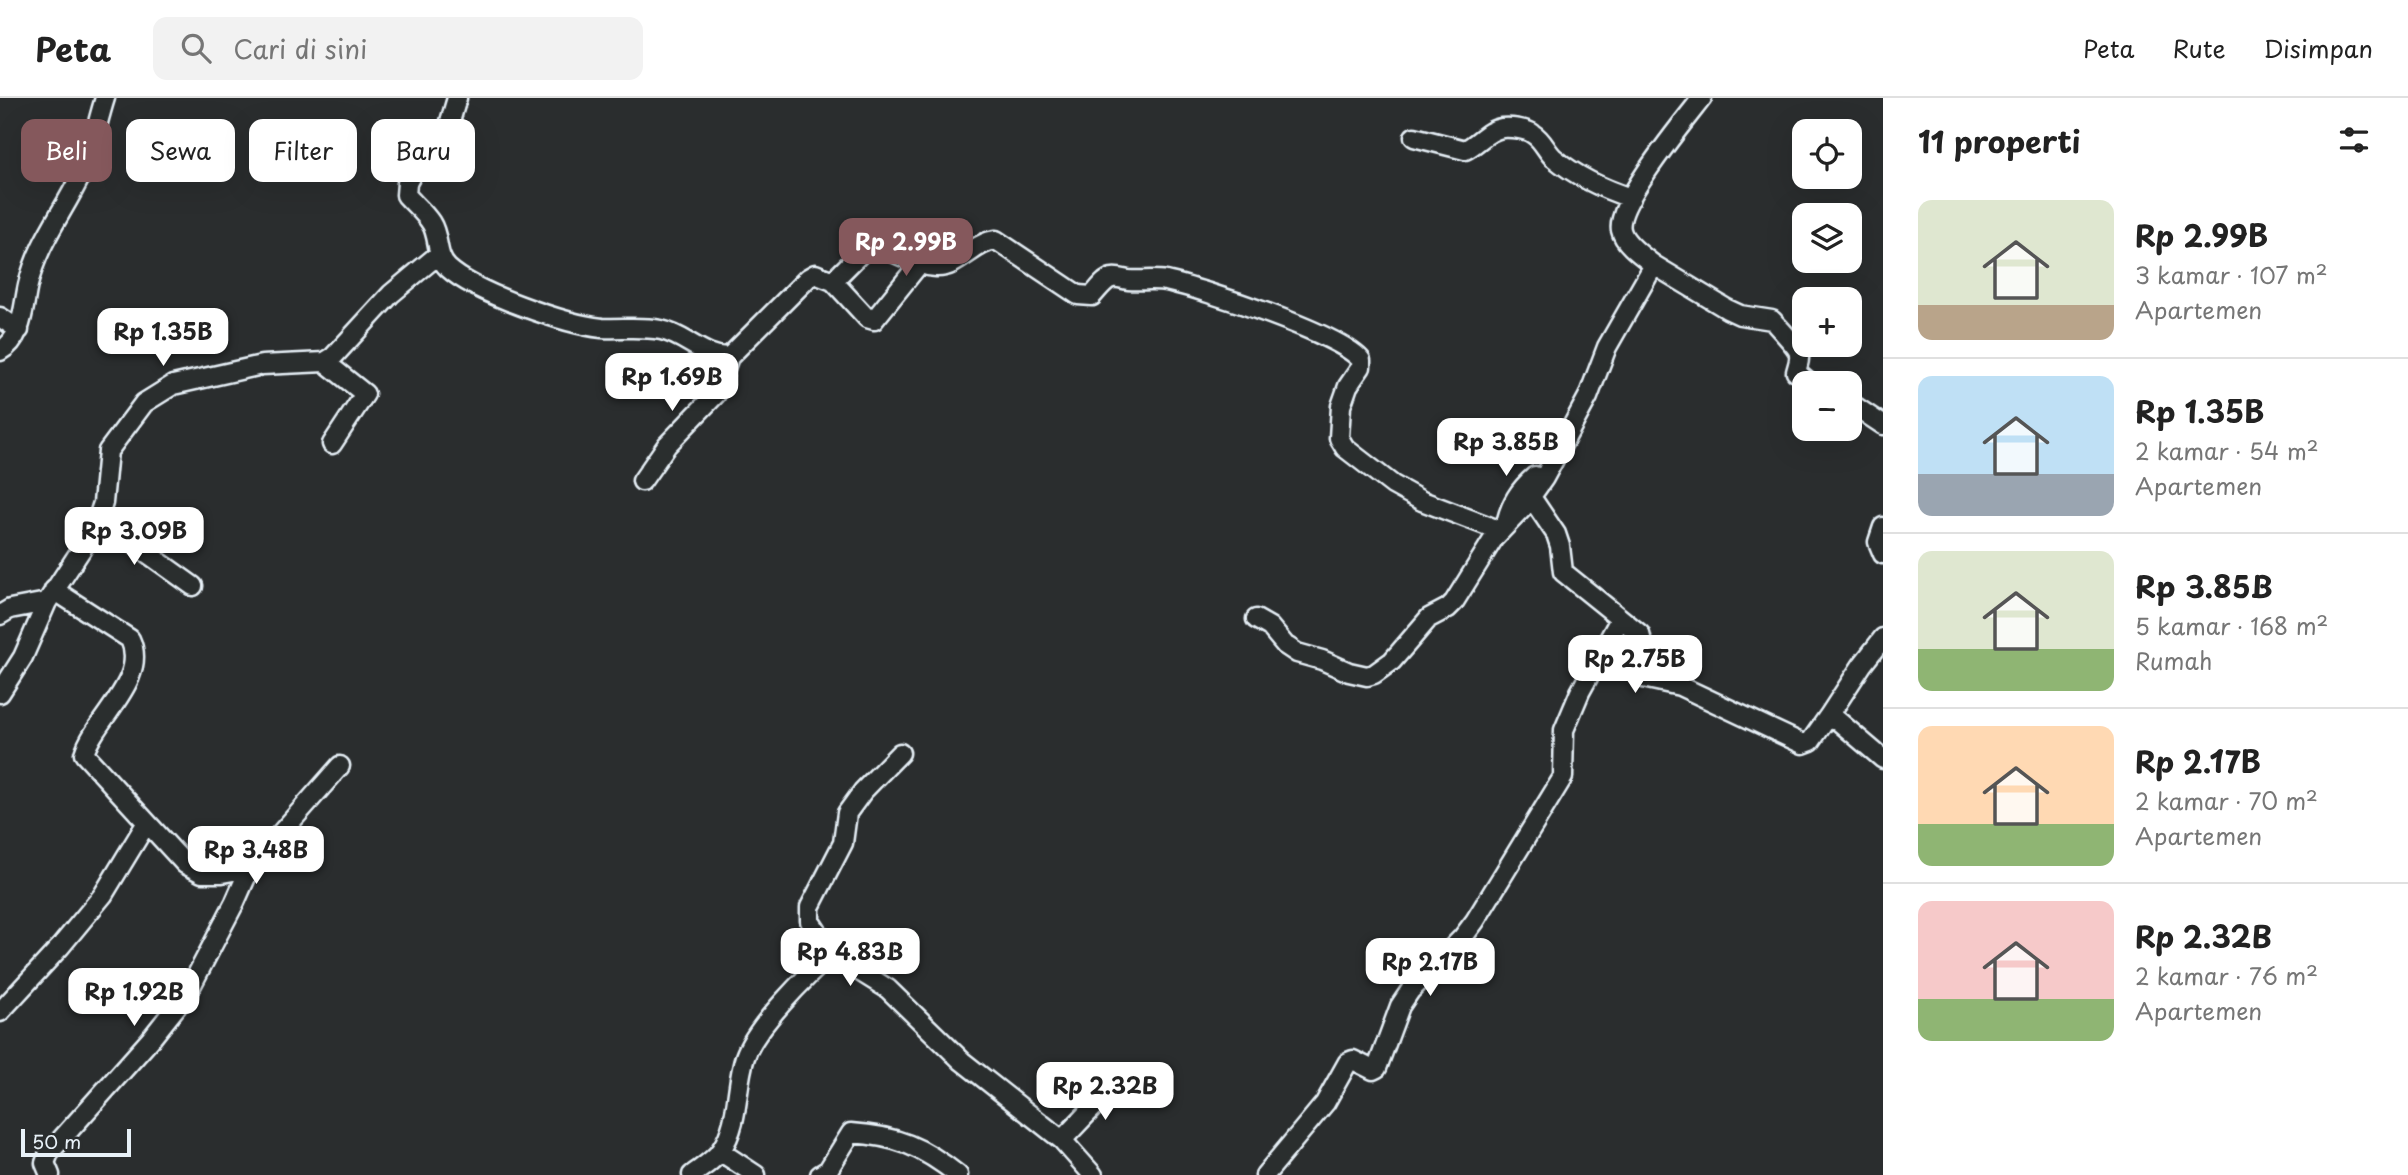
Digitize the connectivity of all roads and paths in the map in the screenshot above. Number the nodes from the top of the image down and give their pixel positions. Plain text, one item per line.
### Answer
1 (105, 98) edge
2 (457, 98) edge
3 (1702, 98) edge
4 (1415, 137) dead end
5 (1631, 198) junction
6 (439, 254) junction
7 (920, 263) junction
8 (1654, 265) junction
9 (833, 281) junction
10 (0, 317) edge
11 (19, 330) junction
12 (0, 351) edge
13 (729, 357) junction
14 (325, 362) junction
15 (1796, 371) edge
16 (1862, 411) edge
17 (1883, 425) edge
18 (331, 444) dead end
19 (1556, 458) junction
20 (642, 481) dead end
21 (1531, 497) junction
22 (98, 518) junction
23 (1883, 527) edge
24 (1503, 529) junction
25 (1883, 554) edge
26 (193, 586) dead end
27 (50, 596) junction
28 (0, 615) edge
29 (1256, 619) dead end
30 (1620, 619) junction
31 (1883, 638) edge
32 (0, 693) edge
33 (1830, 714) junction
34 (900, 753) dead end
35 (1883, 759) edge
36 (340, 765) dead end
37 (146, 824) junction
38 (250, 867) junction
39 (832, 954) junction
40 (0, 1012) edge
41 (1121, 1077) dead end
42 (1062, 1140) junction
43 (721, 1152) junction
44 (50, 1175) edge
45 (692, 1175) edge
46 (756, 1175) edge
47 (820, 1175) edge
48 (958, 1175) edge
49 (1093, 1175) edge
50 (1265, 1175) edge

1 - 11 street
2 - 6 street
3 - 5 street
4 - 5 street
5 - 8 street
6 - 13 street
6 - 14 street
7 - 9 street
7 - 9 street
7 - 24 street
8 - 15 street
8 - 19 street
9 - 13 street
10 - 11 street
11 - 12 street
13 - 20 street
14 - 18 street
14 - 22 street
16 - 17 street
19 - 21 street
19 - 24 street
21 - 24 street
21 - 30 street
22 - 26 street
22 - 27 street
23 - 25 street
24 - 29 street
27 - 28 street
27 - 32 street
27 - 37 street
30 - 33 street
30 - 50 street
31 - 33 street
33 - 35 street
34 - 39 street
36 - 38 street
37 - 38 street
37 - 40 street
38 - 44 street
39 - 42 street
39 - 43 street
41 - 42 street
42 - 49 street
43 - 45 street
43 - 46 street
47 - 48 street

